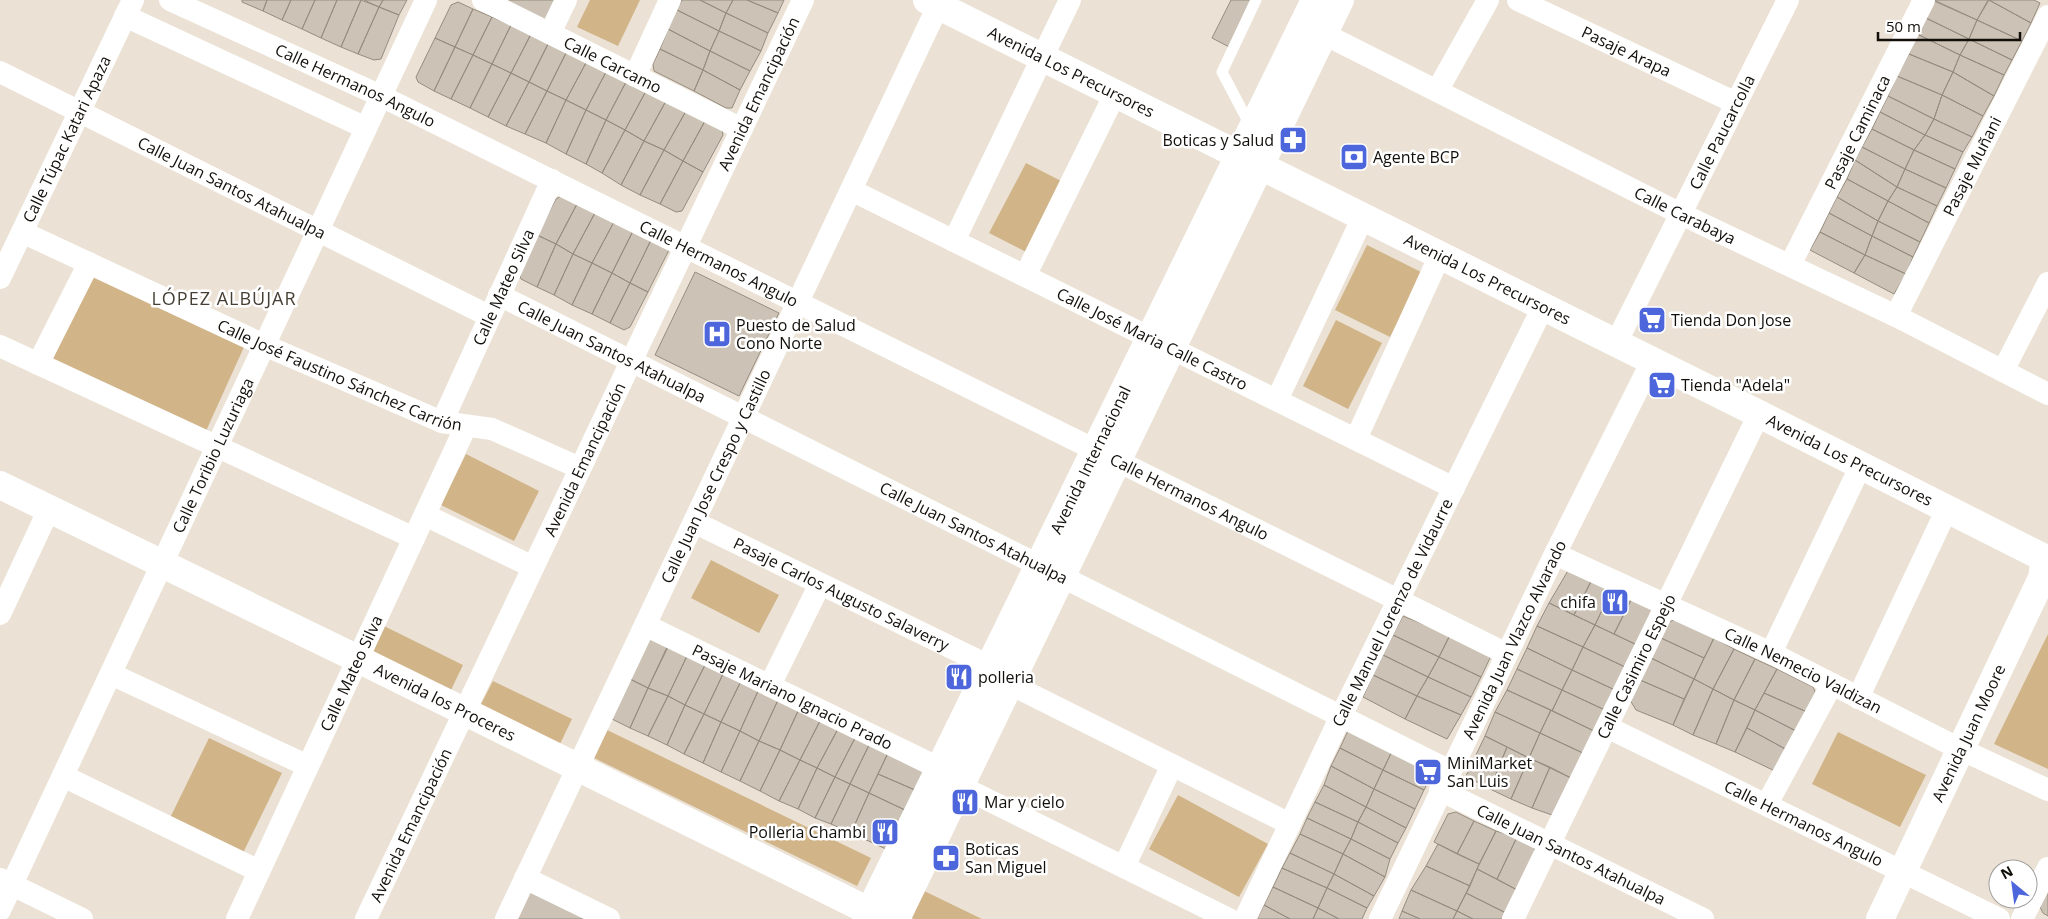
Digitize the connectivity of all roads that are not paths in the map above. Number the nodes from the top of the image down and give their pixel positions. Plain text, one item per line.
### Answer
1 (170, 0) edge
2 (426, 0) edge
3 (483, 0) edge
4 (566, 0) edge
5 (670, 0) edge
6 (802, 0) edge
7 (1070, 0) edge
8 (1256, 0) edge
9 (1314, 0) edge
10 (1340, 0) edge
11 (1488, 0) edge
12 (1518, 0) edge
13 (1787, 0) edge
14 (1924, 0) edge
15 (2044, 0) edge
16 (2048, 2) edge
17 (932, 3) edge
18 (129, 8) edge
19 (2048, 16) edge
20 (550, 33) junction
21 (1324, 34) junction
22 (1042, 57) junction
23 (0, 72) edge
24 (634, 76) junction
25 (1437, 91) junction
26 (1115, 94) junction
27 (381, 96) junction
28 (1736, 103) junction
29 (80, 112) junction
30 (366, 128) junction
31 (1252, 128) junction
32 (742, 129) junction
33 (1249, 161) junction
34 (552, 180) junction
35 (851, 190) junction
36 (1681, 214) junction
37 (1363, 217) junction
38 (318, 231) junction
39 (22, 232) junction
40 (954, 241) junction
41 (686, 246) junction
42 (1440, 255) junction
43 (88, 263) junction
44 (1790, 266) junction
45 (1025, 276) junction
46 (0, 278) edge
47 (2048, 283) edge
48 (499, 295) junction
49 (798, 302) junction
50 (1544, 307) junction
51 (489, 316) junction
52 (1896, 316) junction
53 (1161, 343) junction
54 (1616, 343) junction
55 (264, 345) junction
56 (0, 346) edge
57 (631, 361) junction
58 (1652, 361) junction
59 (38, 364) junction
60 (2003, 371) junction
61 (2048, 394) edge
62 (1277, 400) junction
63 (1759, 414) junction
64 (743, 417) junction
65 (442, 422) junction
66 (466, 426) junction
67 (1356, 439) junction
68 (217, 447) junction
69 (1106, 455) junction
70 (1860, 465) junction
71 (580, 468) junction
72 (0, 485) edge
73 (1454, 488) junction
74 (49, 509) junction
75 (1947, 509) junction
76 (425, 515) junction
77 (694, 522) junction
78 (414, 538) junction
79 (1555, 554) junction
80 (2047, 555) edge
81 (163, 563) junction
82 (533, 567) junction
83 (1050, 571) junction
84 (820, 584) junction
85 (1398, 600) junction
86 (1666, 605) junction
87 (0, 614) edge
88 (645, 625) junction
89 (1771, 653) junction
90 (1507, 654) junction
91 (358, 658) junction
92 (989, 666) junction
93 (111, 674) junction
94 (1010, 684) junction
95 (1832, 684) junction
96 (770, 685) junction
97 (1858, 698) junction
98 (465, 711) junction
99 (1341, 716) junction
100 (1607, 727) junction
101 (1960, 749) junction
102 (1172, 765) junction
103 (308, 766) junction
104 (578, 766) junction
105 (939, 768) junction
106 (63, 776) junction
107 (1445, 781) junction
108 (960, 786) junction
109 (2048, 790) edge
110 (1767, 804) junction
111 (1290, 824) junction
112 (1550, 845) junction
113 (1124, 867) junction
114 (2048, 868) edge
115 (259, 870) junction
116 (1903, 871) junction
117 (525, 878) junction
118 (6, 882) edge
119 (0, 910) edge
120 (875, 917) edge
121 (82, 919) edge
122 (237, 919) edge
123 (366, 919) edge
124 (506, 919) edge
125 (609, 919) edge
126 (896, 919) edge
127 (1229, 919) edge
128 (1245, 919) edge
129 (1380, 919) edge
130 (1513, 919) edge
131 (1703, 919) edge
132 (1880, 919) edge
133 (2000, 919) edge
134 (2022, 919) edge

1 - 27 street, Calle Hermanos Angulo
2 - 27 street, Calle Toribio Luzuriaga
3 - 20 street, Calle Carcamo
4 - 20 street
5 - 24 street
6 - 32 street, Avenida Emancipación
7 - 22 street
8 - 31 lane
9 - 31 street, Avenida Internacional
10 - 21 street, Avenida Internacional
11 - 25 street
12 - 28 street, Pasaje Arapa
13 - 28 street, Calle Paucarcolla
14 - 44 street, Pasaje Caminaca
15 - 16 street
17 - 22 street, Avenida Los Precursores
17 - 35 street, Calle Juan Jose Crespo y Castillo
18 - 29 street, Calle Túpac Katari Apaza
18 - 30 street
19 - 52 street, Pasaje Muñani
20 - 24 street, Calle Carcamo
21 - 25 street, Calle Carabaya
21 - 33 street, Avenida Internacional
22 - 26 street, Avenida Los Precursores
22 - 40 street
23 - 29 street, Calle Juan Santos Atahualpa
24 - 32 street, Calle Carcamo
25 - 36 street, Calle Carabaya
26 - 33 street, Avenida Los Precursores
26 - 45 street
27 - 30 street, Calle Toribio Luzuriaga
27 - 34 street, Calle Hermanos Angulo
28 - 36 street, Calle Paucarcolla
29 - 38 street, Calle Juan Santos Atahualpa
29 - 39 street, Calle Túpac Katari Apaza
30 - 38 street, Calle Toribio Luzuriaga
31 - 33 street, Avenida Internacional
32 - 41 street, Avenida Emancipación
33 - 37 street, Avenida Los Precursores
33 - 53 street, Avenida Internacional
34 - 41 street, Calle Hermanos Angulo
34 - 48 street, Calle Mateo Silva
35 - 40 street, Calle José Maria Calle Castro
35 - 49 street, Calle Juan Jose Crespo y Castillo
36 - 44 street, Calle Carabaya
36 - 54 street, Calle Paucarcolla
37 - 42 street, Avenida Los Precursores
37 - 62 street
38 - 51 street, Calle Juan Santos Atahualpa
38 - 55 street, Calle Toribio Luzuriaga
39 - 43 street, Calle José Faustino Sánchez Carrión
39 - 46 street, Calle Túpac Katari Apaza
40 - 45 street, Calle José Maria Calle Castro
41 - 49 street, Calle Hermanos Angulo
41 - 57 street, Avenida Emancipación
42 - 50 street, Avenida Los Precursores
42 - 67 street
43 - 55 street, Calle José Faustino Sánchez Carrión
43 - 59 street
44 - 52 street, Calle Carabaya
45 - 53 street, Calle José Maria Calle Castro
47 - 60 street
48 - 51 street, Calle Mateo Silva
48 - 57 street, Calle Juan Santos Atahualpa
49 - 64 street, Calle Juan Jose Crespo y Castillo
49 - 69 street, Calle Hermanos Angulo
50 - 54 street, Avenida Los Precursores
50 - 73 street, Calle Manuel Lorenzo de Vidaurre
51 - 65 street, Calle Mateo Silva
52 - 60 street, Calle Carabaya
53 - 62 street, Calle José Maria Calle Castro
53 - 69 street, Avenida Internacional
54 - 58 street, Avenida Los Precursores
55 - 65 street, Calle José Faustino Sánchez Carrión
55 - 68 street, Calle Toribio Luzuriaga
56 - 59 street
57 - 64 street, Calle Juan Santos Atahualpa
57 - 71 street, Avenida Emancipación
58 - 63 street, Avenida Los Precursores
58 - 79 street, Avenida Juan Vlazco Alvarado
59 - 68 street
60 - 61 street, Calle Carabaya
62 - 67 street, Calle José Maria Calle Castro
63 - 70 street, Avenida Los Precursores
63 - 86 street, Calle Casimiro Espejo
64 - 77 street, Calle Juan Jose Crespo y Castillo
64 - 83 street, Calle Juan Santos Atahualpa
65 - 66 street, Calle José Faustino Sánchez Carrión
66 - 71 street, Calle José Faustino Sánchez Carrión
66 - 76 street, Calle Mateo Silva
67 - 73 street, Calle José Maria Calle Castro
68 - 78 street
68 - 81 street, Calle Toribio Luzuriaga
69 - 83 street, Avenida Internacional
69 - 85 street, Calle Hermanos Angulo
70 - 75 street, Avenida Los Precursores
70 - 89 street
71 - 82 street, Avenida Emancipación
72 - 74 street, Avenida los Proceres
73 - 85 street, Calle Manuel Lorenzo de Vidaurre
74 - 81 street, Avenida los Proceres
74 - 87 street
75 - 80 street, Avenida Los Precursores
75 - 97 street
76 - 78 street, Calle Mateo Silva
76 - 82 street
77 - 84 street, Pasaje Carlos Augusto Salaverry
77 - 88 street, Calle Juan Jose Crespo y Castillo
78 - 91 street, Calle Mateo Silva
79 - 86 street, Calle Nemecio Valdizan
79 - 90 street, Avenida Juan Vlazco Alvarado
80 - 101 street, Avenida Juan Moore
81 - 91 street, Avenida los Proceres
81 - 93 street, Calle Toribio Luzuriaga
82 - 98 street, Avenida Emancipación
83 - 92 street, Avenida Internacional
83 - 94 street, Avenida Internacional
83 - 99 street, Calle Juan Santos Atahualpa
84 - 92 street, Pasaje Carlos Augusto Salaverry
84 - 96 street
85 - 90 street, Calle Hermanos Angulo
85 - 99 street, Calle Manuel Lorenzo de Vidaurre
86 - 89 street, Calle Nemecio Valdizan
86 - 100 street, Calle Casimiro Espejo
88 - 96 street, Pasaje Mariano Ignacio Prado
88 - 104 street, Calle Juan Jose Crespo y Castillo
89 - 95 street, Calle Nemecio Valdizan
90 - 107 street, Avenida Juan Vlazco Alvarado
91 - 98 street, Avenida los Proceres
91 - 103 street, Calle Mateo Silva
92 - 105 street, Avenida Internacional
93 - 103 street
93 - 106 street, Calle Toribio Luzuriaga
94 - 102 street
94 - 108 street, Avenida Internacional
95 - 97 street, Calle Nemecio Valdizan
95 - 110 street
96 - 105 street, Pasaje Mariano Ignacio Prado
97 - 101 street, Calle Nemecio Valdizan
98 - 104 street, Avenida los Proceres
98 - 123 street, Avenida Emancipación
99 - 107 street, Calle Juan Santos Atahualpa
99 - 111 street, Calle Manuel Lorenzo de Vidaurre
100 - 110 street, Calle Hermanos Angulo
100 - 112 street, Calle Casimiro Espejo
101 - 109 street, Calle Nemecio Valdizan
101 - 116 street, Avenida Juan Moore
102 - 111 street
102 - 113 street
103 - 115 street, Calle Mateo Silva
104 - 117 street, Calle Juan Jose Crespo y Castillo
104 - 120 street, Avenida los Proceres
105 - 120 street, Avenida Internacional
106 - 115 street
106 - 118 street, Calle Toribio Luzuriaga
107 - 112 street, Calle Juan Santos Atahualpa
107 - 129 street, Avenida Juan Vlazco Alvarado
108 - 113 street
108 - 126 street, Avenida Internacional
110 - 116 street, Calle Hermanos Angulo
111 - 128 street, Calle Manuel Lorenzo de Vidaurre
112 - 130 street, Calle Casimiro Espejo
112 - 131 street, Calle Juan Santos Atahualpa
113 - 127 street
114 - 134 street
115 - 122 street, Calle Mateo Silva
116 - 132 street, Avenida Juan Moore
116 - 133 street, Calle Hermanos Angulo
117 - 124 street, Calle Juan Jose Crespo y Castillo
117 - 125 street
118 - 119 street, Calle Toribio Luzuriaga
118 - 121 street

